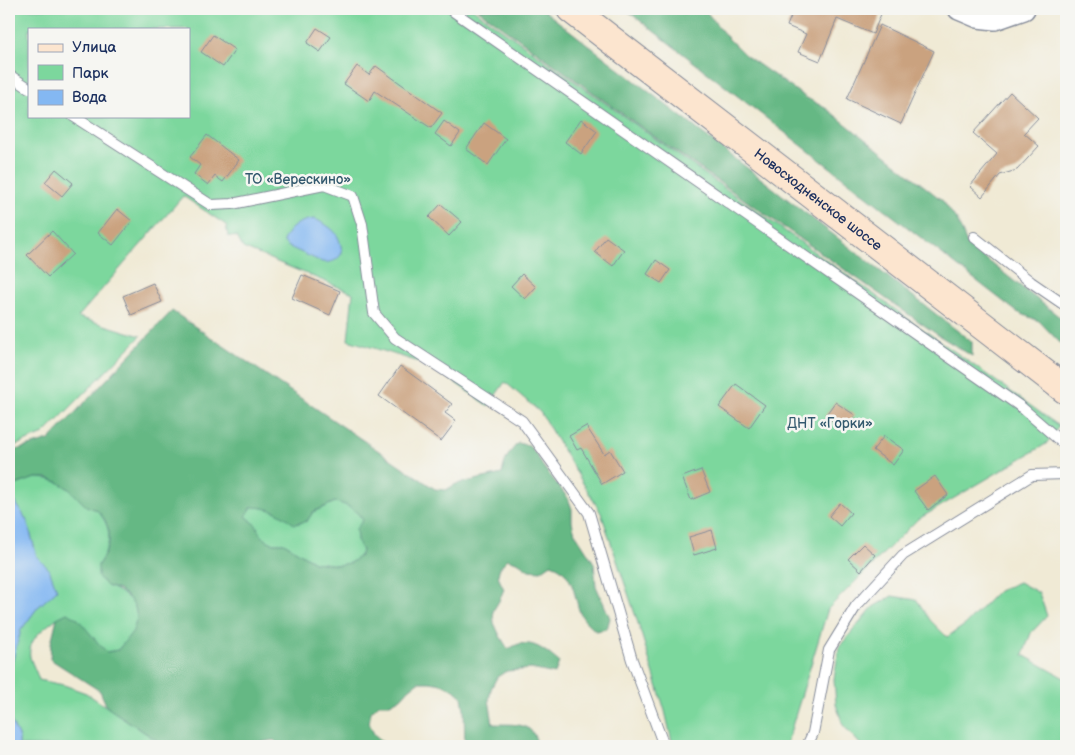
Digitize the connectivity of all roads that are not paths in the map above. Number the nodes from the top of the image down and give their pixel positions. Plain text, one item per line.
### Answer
1 (450, 9) edge
2 (571, 9) edge
3 (959, 9) edge
4 (1024, 9) edge
5 (9, 75) edge
6 (28, 87) edge
7 (76, 118) edge
8 (974, 238) dead end
9 (1066, 306) edge
10 (1066, 390) edge
11 (1066, 446) edge
12 (1066, 474) edge
13 (664, 746) edge
14 (806, 746) edge

1 - 11 lane
2 - 10 main road, Новосходненское шоссе
3 - 4 street
5 - 6 lane
7 - 13 lane
8 - 9 lane
12 - 14 lane

